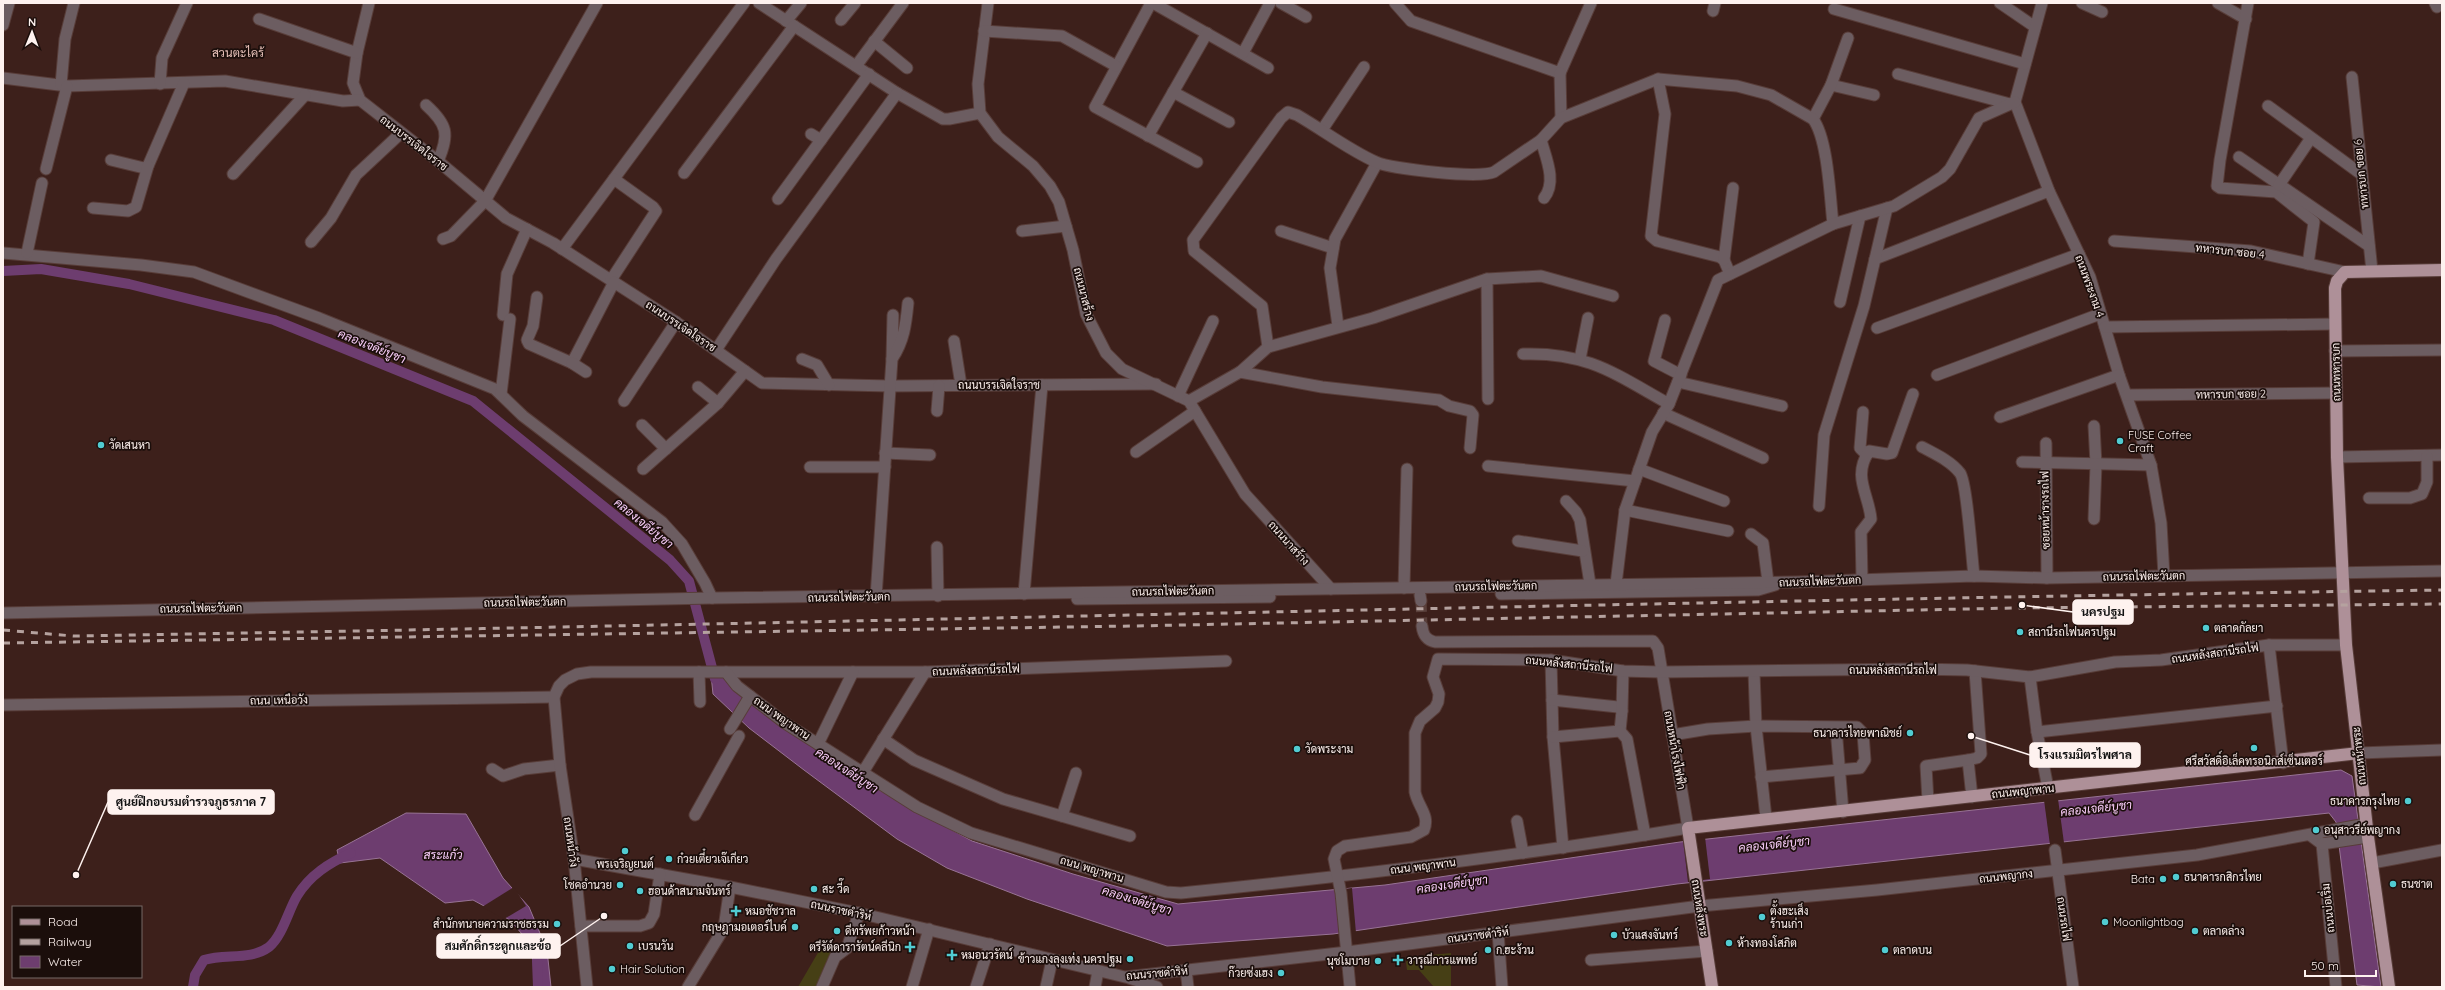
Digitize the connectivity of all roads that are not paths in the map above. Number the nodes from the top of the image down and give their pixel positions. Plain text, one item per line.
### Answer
1 (9, 3) edge
2 (74, 3) edge
3 (187, 3) edge
4 (369, 3) edge
5 (597, 3) edge
6 (744, 3) edge
7 (759, 3) edge
8 (801, 3) edge
9 (855, 3) edge
10 (903, 3) edge
11 (988, 3) edge
12 (1152, 3) edge
13 (1270, 3) edge
14 (1281, 3) edge
15 (1395, 3) edge
16 (2000, 3) edge
17 (2042, 3) edge
18 (2082, 3) edge
19 (2218, 3) edge
20 (2248, 3) edge
21 (1589, 4) edge
22 (1834, 9) dead end
23 (2102, 12) dead end
24 (1306, 17) dead end
25 (259, 19) dead end
26 (2246, 19) junction
27 (841, 20) dead end
28 (790, 24) junction
29 (3, 25) edge
30 (2035, 27) junction
31 (984, 31) junction
32 (1207, 33) junction
33 (1848, 38) dead end
34 (874, 41) junction
35 (357, 53) junction
36 (1243, 54) junction
37 (2025, 64) junction
38 (856, 66) junction
39 (1116, 66) junction
40 (1364, 67) dead end
41 (907, 68) dead end
42 (1268, 68) dead end
43 (1560, 73) junction
44 (869, 74) junction
45 (1898, 74) dead end
46 (2352, 77) dead end
47 (3, 78) edge
48 (1658, 79) junction
49 (184, 83) junction
50 (160, 84) junction
51 (64, 85) junction
52 (1831, 85) junction
53 (1173, 92) junction
54 (897, 93) junction
55 (305, 95) junction
56 (1874, 96) dead end
57 (360, 100) junction
58 (2013, 103) junction
59 (426, 106) dead end
60 (2268, 106) dead end
61 (980, 113) junction
62 (1561, 118) junction
63 (1813, 119) junction
64 (1229, 122) dead end
65 (1322, 130) junction
66 (402, 132) junction
67 (811, 134) dead end
68 (1148, 136) junction
69 (2311, 138) junction
70 (821, 140) junction
71 (1541, 140) junction
72 (2239, 157) dead end
73 (111, 160) dead end
74 (438, 161) junction
75 (1197, 162) dead end
76 (1377, 162) junction
77 (148, 166) junction
78 (46, 169) dead end
79 (684, 173) dead end
80 (233, 174) dead end
81 (2361, 174) junction
82 (614, 179) junction
83 (42, 183) dead end
84 (2279, 185) junction
85 (1733, 188) dead end
86 (2048, 190) junction
87 (1544, 198) dead end
88 (778, 199) dead end
89 (485, 201) junction
90 (93, 208) dead end
91 (1887, 208) junction
92 (1860, 216) junction
93 (1834, 224) junction
94 (1066, 226) junction
95 (527, 229) junction
96 (1281, 231) dead end
97 (1022, 232) dead end
98 (443, 239) dead end
99 (311, 242) dead end
100 (2114, 242) dead end
101 (2368, 246) junction
102 (1333, 248) junction
103 (562, 249) junction
104 (3, 253) edge
105 (27, 254) junction
106 (2079, 254) junction
107 (1724, 260) junction
108 (1875, 260) junction
109 (2308, 264) junction
110 (2372, 270) junction
111 (2442, 270) edge
112 (2345, 272) junction
113 (1730, 274) junction
114 (1487, 279) junction
115 (613, 281) junction
116 (1613, 296) dead end
117 (537, 297) dead end
118 (1840, 302) dead end
119 (908, 303) dead end
120 (2100, 314) junction
121 (893, 315) dead end
122 (1588, 318) dead end
123 (1665, 320) dead end
124 (1213, 321) dead end
125 (676, 322) junction
126 (2335, 324) junction
127 (1338, 326) junction
128 (2106, 327) junction
129 (1877, 328) dead end
130 (954, 341) dead end
131 (1268, 347) junction
132 (716, 350) junction
133 (2442, 350) edge
134 (2335, 351) junction
135 (1523, 354) dead end
136 (1580, 358) junction
137 (802, 359) dead end
138 (892, 359) junction
139 (572, 363) junction
140 (744, 371) junction
141 (586, 372) dead end
142 (1240, 372) junction
143 (1937, 375) dead end
144 (2119, 375) junction
145 (1680, 379) junction
146 (1156, 384) junction
147 (829, 385) junction
148 (1042, 385) junction
149 (890, 386) junction
150 (939, 386) junction
151 (961, 386) junction
152 (698, 387) dead end
153 (2336, 393) junction
154 (501, 394) junction
155 (1913, 394) dead end
156 (2126, 395) junction
157 (1178, 396) junction
158 (1488, 399) dead end
159 (624, 401) dead end
160 (1189, 401) junction
161 (718, 403) junction
162 (1782, 406) dead end
163 (1666, 409) junction
164 (1195, 411) junction
165 (937, 412) dead end
166 (1863, 412) dead end
167 (2000, 417) dead end
168 (642, 425) dead end
169 (2094, 426) dead end
170 (2046, 443) dead end
171 (1922, 447) dead end
172 (1470, 448) dead end
173 (666, 449) junction
174 (1136, 452) dead end
175 (885, 453) junction
176 (930, 455) dead end
177 (1866, 455) junction
178 (2442, 455) edge
179 (2427, 456) junction
180 (2337, 457) junction
181 (1763, 458) dead end
182 (2022, 462) dead end
183 (2044, 464) junction
184 (2096, 464) junction
185 (2151, 465) junction
186 (810, 466) dead end
187 (1488, 466) dead end
188 (884, 467) junction
189 (644, 469) dead end
190 (1407, 469) dead end
191 (1639, 469) junction
192 (1635, 481) junction
193 (2369, 498) dead end
194 (1566, 501) dead end
195 (1724, 501) dead end
196 (1819, 506) dead end
197 (1624, 510) junction
198 (2094, 519) dead end
199 (1728, 531) dead end
200 (1751, 534) dead end
201 (1518, 541) dead end
202 (937, 547) dead end
203 (1584, 550) junction
204 (2442, 571) edge
205 (2342, 572) junction
206 (1974, 576) junction
207 (2164, 576) junction
208 (2047, 578) junction
209 (1862, 579) junction
210 (1768, 582) junction
211 (1789, 582) junction
212 (1590, 584) junction
213 (1616, 584) junction
214 (1404, 588) junction
215 (1331, 589) junction
216 (1024, 594) junction
217 (1041, 594) junction
218 (938, 596) junction
219 (876, 597) junction
220 (712, 598) junction
221 (3, 613) edge
222 (1422, 626) tunnel mouth
223 (2269, 645) junction
224 (2346, 645) junction
225 (1551, 660) junction
226 (1226, 661) dead end
227 (1623, 671) junction
228 (1975, 671) junction
229 (702, 672) junction
230 (724, 672) junction
231 (854, 672) junction
232 (925, 672) junction
233 (1661, 672) junction
234 (1754, 672) junction
235 (2030, 677) junction
236 (554, 697) junction
237 (748, 699) junction
238 (1552, 700) junction
239 (700, 702) dead end
240 (3, 705) edge
241 (2277, 706) junction
242 (1622, 711) junction
243 (1756, 726) junction
244 (1836, 728) junction
245 (1620, 731) junction
246 (2037, 732) junction
247 (1672, 735) junction
248 (1553, 737) junction
249 (883, 739) junction
250 (818, 744) junction
251 (2442, 750) edge
252 (2359, 753) junction
253 (1968, 760) junction
254 (2283, 763) junction
255 (560, 765) junction
256 (492, 770) dead end
257 (1839, 770) junction
258 (862, 772) junction
259 (1076, 773) dead end
260 (1761, 777) junction
261 (2048, 788) junction
262 (1972, 797) junction
263 (1928, 802) junction
264 (1843, 812) junction
265 (695, 815) dead end
266 (1062, 816) junction
267 (1766, 818) junction
268 (1517, 821) dead end
269 (2366, 824) junction
270 (1689, 833) junction
271 (1645, 835) junction
272 (2310, 835) junction
273 (1130, 836) dead end
274 (2364, 837) junction
275 (2327, 843) junction
276 (1563, 848) junction
277 (2055, 850) dead end
278 (2442, 850) edge
279 (1523, 853) junction
280 (574, 859) junction
281 (2372, 863) junction
282 (2057, 870) junction
283 (660, 874) junction
284 (1339, 878) junction
285 (730, 887) junction
286 (1700, 906) junction
287 (859, 913) junction
288 (581, 926) junction
289 (929, 929) junction
290 (1498, 932) junction
291 (990, 944) junction
292 (1707, 950) junction
293 (1347, 952) junction
294 (1052, 960) junction
295 (1591, 960) dead end
296 (1186, 970) junction
297 (1098, 971) junction
298 (1125, 977) junction
299 (2388, 986) edge
300 (587, 987) edge
301 (688, 987) edge
302 (822, 987) edge
303 (912, 987) edge
304 (976, 987) edge
305 (1046, 987) edge
306 (1095, 987) edge
307 (1156, 987) edge
308 (1188, 987) edge
309 (1350, 987) edge
310 (1502, 987) edge
311 (1712, 987) edge
312 (2073, 987) edge
313 (2336, 987) edge

1 - 29 street
2 - 51 street
3 - 50 street
4 - 35 street
5 - 89 street
6 - 82 street
7 - 28 street
8 - 28 street
9 - 27 street
10 - 34 street
11 - 31 street
12 - 32 street
12 - 39 street
13 - 36 street
14 - 24 street
15 - 43 street
16 - 30 street
17 - 30 street
18 - 23 street
19 - 26 street
20 - 26 street
21 - 43 street
22 - 37 street
25 - 35 street
26 - 109 street
28 - 38 street
28 - 79 street
30 - 37 street
31 - 39 street
31 - 61 street
32 - 36 street
32 - 53 street
33 - 52 street
34 - 38 street
34 - 41 street
35 - 57 street
36 - 42 street
37 - 58 street
38 - 44 street
39 - 68 street
40 - 65 street
43 - 62 street
44 - 54 street
44 - 70 street
45 - 58 street
46 - 81 street, ทหารบก ซอย 6
47 - 51 street
48 - 62 street
48 - 63 street
48 - 107 street
49 - 50 street
49 - 55 street
49 - 77 street
50 - 51 street
51 - 78 street
52 - 56 street
52 - 63 street
53 - 64 street
53 - 68 street
54 - 61 street
54 - 132 street
55 - 57 street
55 - 80 street
57 - 66 street, ถนนบรรเจิดใจราช
58 - 86 street, ถนนพระงาม 4
58 - 91 street
59 - 74 street
60 - 69 street
61 - 94 street, ถนนนาสร้าง
62 - 71 street
63 - 93 street
65 - 76 street
65 - 131 street
66 - 74 street, ถนนบรรเจิดใจราช
66 - 99 street
67 - 70 street
68 - 75 street
69 - 81 street
69 - 84 street
70 - 88 street
71 - 76 street
71 - 87 street
72 - 84 street
73 - 77 street
74 - 89 street, ถนนบรรเจิดใจราช
76 - 102 street
77 - 90 street
81 - 101 street, ทหารบก ซอย 6
82 - 103 street
82 - 115 street
83 - 105 street
84 - 101 street
85 - 107 street
86 - 106 street, ถนนพระงาม 4
86 - 108 street
89 - 95 street, ถนนบรรเจิดใจราช
89 - 98 street
91 - 92 street
91 - 108 street
92 - 93 street
92 - 118 street
93 - 113 street
94 - 97 street
94 - 146 street, ถนนนาสร้าง
95 - 103 street, ถนนบรรเจิดใจราช
95 - 154 street
96 - 102 street
100 - 109 street, ทหารบก ซอย 4
101 - 110 street, ทหารบก ซอย 6
102 - 127 street
103 - 115 street, ถนนบรรเจิดใจราช
104 - 105 street
105 - 154 street
106 - 120 street, ถนนพระงาม 4
106 - 129 street
107 - 113 street
108 - 196 street
109 - 112 street, ทหารบก ซอย 4
110 - 111 main road
110 - 112 main road
112 - 126 main road, ถนนทหารบก
113 - 145 street
114 - 116 street
114 - 127 street
114 - 158 street
115 - 125 street, ถนนบรรเจิดใจราช
115 - 139 street
117 - 139 street
119 - 138 street
120 - 128 street, ถนนพระงาม 4
120 - 143 street
121 - 138 street
122 - 136 street
123 - 145 street
124 - 157 street
125 - 132 street, ถนนบรรเจิดใจราช
125 - 159 street
126 - 128 street
126 - 134 main road, ถนนทหารบก
127 - 131 street
128 - 144 street, ถนนพระงาม 4
130 - 151 street
131 - 142 street
132 - 140 street, ถนนบรรเจิดใจราช
133 - 134 street
134 - 153 main road, ถนนทหารบก
135 - 136 street
136 - 163 street
137 - 147 street
138 - 149 street
139 - 141 street
140 - 147 street, ถนนบรรเจิดใจราช
140 - 161 street
142 - 160 street
142 - 172 street
144 - 156 street, ถนนพระงาม 4
144 - 167 street
145 - 162 street
145 - 163 street
146 - 148 street, ถนนบรรเจิดใจราช
146 - 157 street, ถนนนาสร้าง
147 - 149 street, ถนนบรรเจิดใจราช
148 - 151 street, ถนนบรรเจิดใจราช
148 - 216 street
149 - 150 street, ถนนบรรเจิดใจราช
149 - 175 street
150 - 151 street, ถนนบรรเจิดใจราช
150 - 165 street
152 - 161 street
153 - 156 street, ทหารบก ซอย 2
153 - 180 main road, ถนนทหารบก
154 - 220 street
155 - 177 street
156 - 185 street, ถนนพระงาม 4
157 - 160 street, ถนนนาสร้าง
160 - 164 street, ถนนนาสร้าง
161 - 173 street
163 - 181 street
163 - 191 street
164 - 174 street
164 - 215 street, ถนนนาสร้าง
166 - 177 street
168 - 173 street
169 - 184 street
170 - 183 street, ซอยหน้ารางรถไฟ
171 - 206 street
173 - 189 street
175 - 176 street
175 - 188 street
177 - 209 street
178 - 179 street
179 - 180 street
179 - 193 street
180 - 205 main road, ถนนทหารบก
182 - 183 street
183 - 184 street
183 - 208 street, ซอยหน้ารางรถไฟ
184 - 185 street
184 - 198 street
185 - 207 street, ถนนพระงาม 4
186 - 188 street
187 - 192 street
188 - 219 street
190 - 214 street
191 - 192 street
191 - 195 street
192 - 197 street
194 - 203 street
197 - 199 street
197 - 213 street
200 - 210 street
201 - 203 street
202 - 218 street
203 - 212 street
204 - 205 street, ถนนรถไฟตะวันตก
205 - 207 street, ถนนรถไฟตะวันตก
205 - 224 main road, ถนนหน้าพระ
206 - 208 street, ถนนรถไฟตะวันตก
206 - 209 street, ถนนรถไฟตะวันตก
207 - 208 street, ถนนรถไฟตะวันตก
209 - 211 street, ถนนรถไฟตะวันตก
210 - 211 street, ถนนรถไฟตะวันตก
210 - 213 street, ถนนรถไฟตะวันตก
211 - 217 street
212 - 213 street, ถนนรถไฟตะวันตก
212 - 214 street, ถนนรถไฟตะวันตก
214 - 215 street, ถนนรถไฟตะวันตก
215 - 217 street, ถนนรถไฟตะวันตก
216 - 217 street, ถนนรถไฟตะวันตก
216 - 218 street, ถนนรถไฟตะวันตก
218 - 219 street, ถนนรถไฟตะวันตก
219 - 220 street, ถนนรถไฟตะวันตก
220 - 221 street, ถนนรถไฟตะวันตก
222 - 233 street, ถนนหน้าโรงไฟฟ้า
223 - 224 street, ถนนหลังสถานีรถไฟ
223 - 235 street, ถนนหลังสถานีรถไฟ
223 - 241 street
224 - 252 main road, ถนนหน้าพระ
225 - 227 street, ถนนหลังสถานีรถไฟ
225 - 238 street
225 - 284 street, ถนนหลังสถานีรถไฟ
226 - 232 street, ถนนหลังสถานีรถไฟ
227 - 233 street, ถนนหลังสถานีรถไฟ
227 - 242 street
228 - 234 street, ถนนหลังสถานีรถไฟ
228 - 235 street, ถนนหลังสถานีรถไฟ
228 - 253 street
229 - 230 street
229 - 236 street
229 - 239 street
230 - 231 street, ถนนหลังสถานีรถไฟ
230 - 237 street, ถนน พญาพาน
231 - 232 street, ถนนหลังสถานีรถไฟ
231 - 250 street
232 - 249 street
233 - 234 street, ถนนหลังสถานีรถไฟ
233 - 247 street, ถนนหน้าโรงไฟฟ้า
234 - 243 street
235 - 246 street
236 - 240 street, ถนน เหนือวัง
236 - 255 street, ถนนหน้าวัง
237 - 250 street, ถนน พญาพาน
237 - 265 street
238 - 242 street
238 - 248 street
241 - 246 street
241 - 254 street
242 - 245 street
243 - 244 street
243 - 247 street
243 - 260 street
244 - 257 street
244 - 257 street
245 - 248 street
245 - 271 street
246 - 261 street
247 - 270 street, ถนนหน้าโรงไฟฟ้า
248 - 276 street
249 - 258 street
249 - 266 street
250 - 258 street, ถนน พญาพาน
251 - 252 street
252 - 254 main road, ถนนพญาพาน
252 - 269 main road, ถนนหน้าพระ
253 - 262 street
253 - 263 street
254 - 261 main road, ถนนพญาพาน
255 - 256 street
255 - 280 street, ถนนหน้าวัง
257 - 260 street
257 - 264 street
258 - 284 street, ถนน พญาพาน
259 - 266 street
260 - 267 street
261 - 262 main road, ถนนพญาพาน
262 - 263 main road, ถนนพญาพาน
263 - 264 main road, ถนนพญาพาน
264 - 267 main road, ถนนพญาพาน
266 - 273 street
267 - 270 main road, ถนนพญาพาน
268 - 279 street
269 - 272 street, ถนนพญากง
269 - 274 main road, ถนนหน้าพระ
270 - 271 street, ถนน พญาพาน
270 - 286 main road, ถนนหลังพระ
271 - 276 street, ถนน พญาพาน
272 - 275 street
272 - 282 street, ถนนพญากง
274 - 275 street
274 - 281 main road, ถนนหน้าพระ
275 - 313 street, ถนนบ่อเริ่ม
276 - 279 street, ถนน พญาพาน
277 - 282 street, ถนนรถไฟ
278 - 281 street
279 - 284 street, ถนน พญาพาน
280 - 283 street, ถนนราชดำริห์
280 - 288 street, ถนนหน้าวัง
281 - 299 main road, ถนนหน้าพระ
282 - 286 street, ถนนพญากง
282 - 312 street, ถนนรถไฟ
283 - 285 street, ถนนราชดำริห์
283 - 288 street
284 - 293 street
285 - 287 street, ถนนราชดำริห์
285 - 301 street
286 - 290 street, ถนนราชดำริห์
286 - 292 main road, ถนนหลังพระ
287 - 289 street, ถนนราชดำริห์
287 - 302 street
288 - 300 street, ถนนหน้าวัง
289 - 291 street, ถนนราชดำริห์
289 - 303 street
290 - 293 street, ถนนราชดำริห์
290 - 310 street
291 - 294 street, ถนนราชดำริห์
291 - 304 street
292 - 295 street
292 - 311 main road, ถนนหลังพระ
293 - 296 street, ถนนราชดำริห์
293 - 309 street
294 - 297 street, ถนนราชดำริห์
294 - 305 street
296 - 298 street, ถนนราชดำริห์
296 - 308 street
297 - 298 street, ถนนราชดำริห์
297 - 306 street
298 - 307 street

